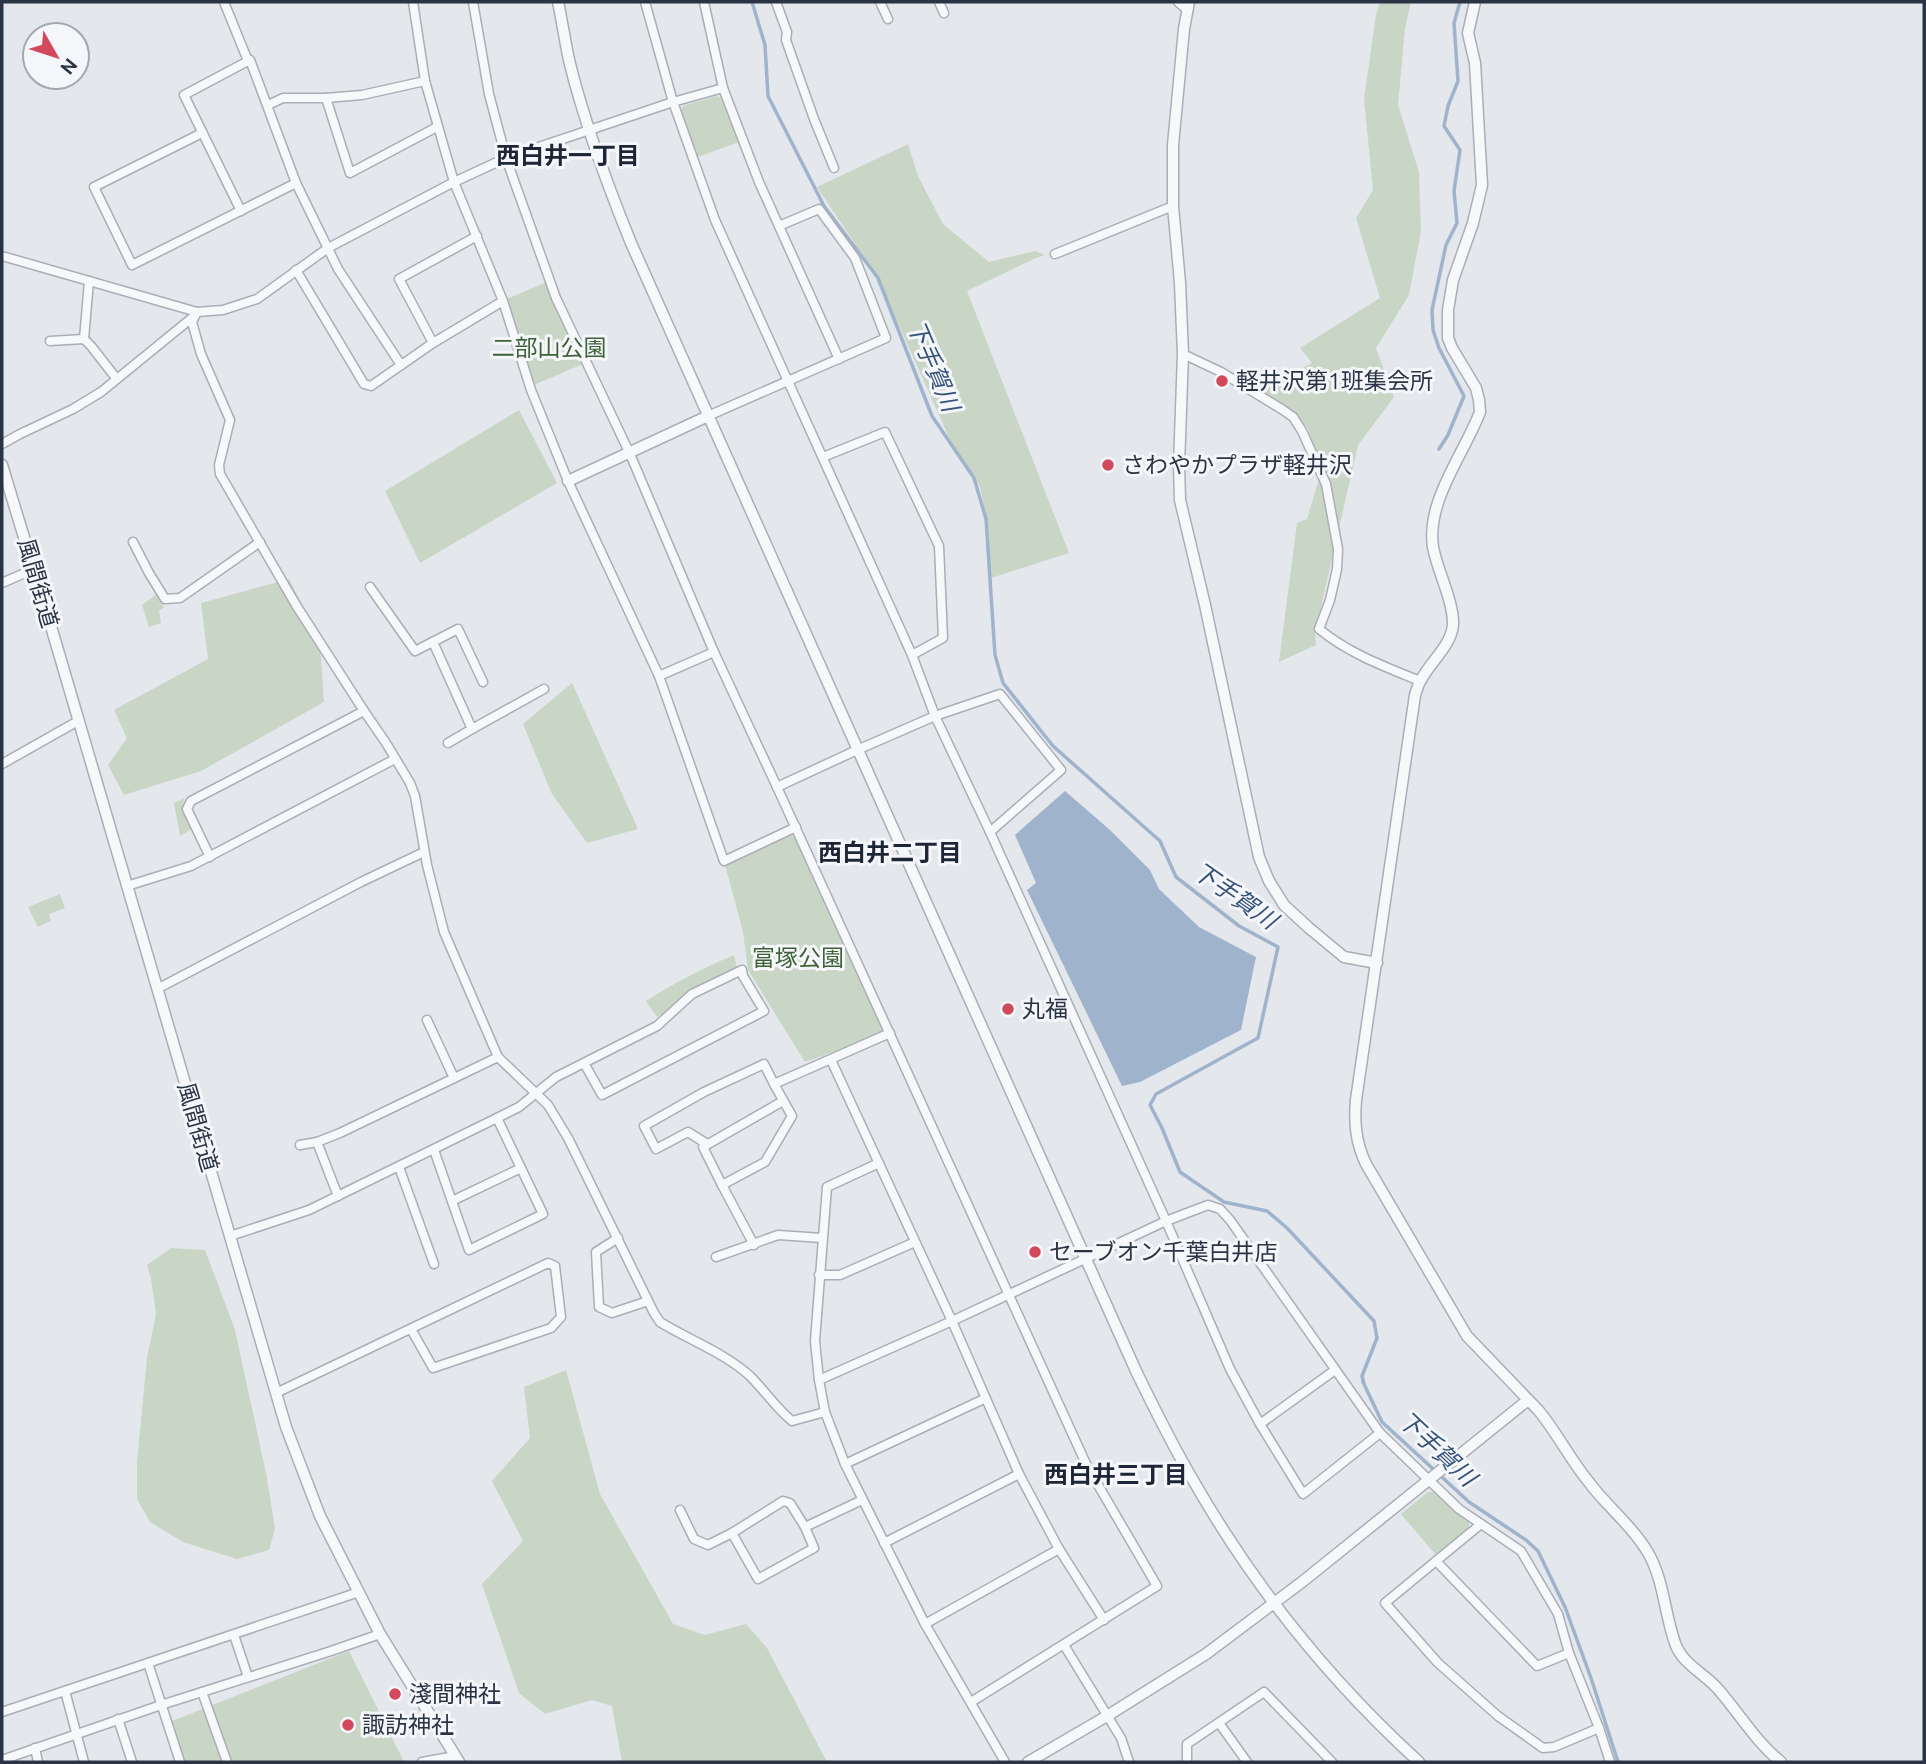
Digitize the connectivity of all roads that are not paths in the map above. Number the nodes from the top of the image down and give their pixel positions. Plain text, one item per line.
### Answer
1 (224, 2) edge
2 (414, 2) edge
3 (473, 2) edge
4 (558, 2) edge
5 (645, 2) edge
6 (704, 2) edge
7 (776, 2) edge
8 (880, 2) edge
9 (939, 2) edge
10 (1178, 2) edge
11 (1475, 2) edge
12 (1188, 6) edge
13 (944, 13) dead end
14 (888, 19) dead end
15 (248, 61) junction
16 (425, 81) junction
17 (723, 88) junction
18 (326, 98) junction
19 (673, 102) junction
20 (268, 105) junction
21 (437, 127) junction
22 (590, 130) junction
23 (202, 133) junction
24 (506, 158) junction
25 (834, 168) dead end
26 (296, 183) junction
27 (454, 183) junction
28 (1173, 206) junction
29 (241, 211) junction
30 (779, 226) junction
31 (477, 236) junction
32 (328, 248) junction
33 (1055, 254) dead end
34 (2, 256) edge
35 (296, 270) junction
36 (89, 281) junction
37 (503, 301) junction
38 (197, 312) junction
39 (84, 339) junction
40 (50, 341) dead end
41 (433, 343) junction
42 (1183, 354) junction
43 (839, 359) junction
44 (401, 365) junction
45 (116, 378) junction
46 (788, 381) junction
47 (708, 416) junction
48 (2, 444) edge
49 (630, 454) junction
50 (823, 457) junction
51 (2, 465) edge
52 (568, 481) junction
53 (133, 542) dead end
54 (260, 542) junction
55 (34, 569) junction
56 (2, 583) edge
57 (370, 587) dead end
58 (433, 642) junction
59 (713, 652) junction
60 (912, 655) junction
61 (659, 676) junction
62 (1420, 681) junction
63 (483, 682) dead end
64 (544, 689) dead end
65 (364, 711) junction
66 (935, 716) junction
67 (78, 721) junction
68 (472, 729) junction
69 (448, 743) dead end
70 (857, 750) junction
71 (395, 759) junction
72 (2, 764) edge
73 (777, 787) junction
74 (796, 827) junction
75 (990, 832) junction
76 (424, 852) junction
77 (210, 856) junction
78 (127, 886) junction
79 (1377, 963) junction
80 (157, 989) junction
81 (427, 1020) dead end
82 (890, 1033) junction
83 (498, 1057) junction
84 (831, 1060) junction
85 (584, 1063) junction
86 (454, 1078) junction
87 (774, 1084) junction
88 (537, 1093) junction
89 (783, 1101) junction
90 (497, 1118) junction
91 (317, 1142) junction
92 (300, 1144) dead end
93 (707, 1144) junction
94 (434, 1150) junction
95 (879, 1163) junction
96 (399, 1167) junction
97 (521, 1168) junction
98 (722, 1185) junction
99 (338, 1196) junction
100 (452, 1201) junction
101 (1166, 1221) junction
102 (230, 1236) junction
103 (618, 1238) junction
104 (822, 1238) junction
105 (915, 1242) junction
106 (754, 1245) junction
107 (716, 1258) dead end
108 (1086, 1258) junction
109 (434, 1264) dead end
110 (819, 1275) junction
111 (1007, 1294) junction
112 (648, 1301) junction
113 (951, 1321) junction
114 (411, 1329) junction
115 (1335, 1370) junction
116 (819, 1380) junction
117 (276, 1394) junction
118 (984, 1399) junction
119 (1528, 1400) junction
120 (825, 1412) junction
121 (1260, 1424) junction
122 (1380, 1433) junction
123 (845, 1464) junction
124 (1019, 1474) junction
125 (1429, 1479) junction
126 (862, 1500) junction
127 (680, 1510) dead end
128 (1481, 1524) junction
129 (805, 1527) junction
130 (732, 1533) junction
131 (884, 1543) junction
132 (1059, 1549) junction
133 (1436, 1561) junction
134 (359, 1592) junction
135 (1274, 1603) junction
136 (1104, 1619) junction
137 (925, 1624) junction
138 (380, 1634) junction
139 (234, 1635) junction
140 (1064, 1645) junction
141 (1569, 1653) junction
142 (148, 1663) junction
143 (248, 1677) junction
144 (65, 1691) junction
145 (202, 1692) junction
146 (971, 1702) junction
147 (161, 1704) junction
148 (2, 1712) edge
149 (1107, 1716) junction
150 (118, 1719) junction
151 (1219, 1723) junction
152 (1599, 1728) junction
153 (75, 1734) junction
154 (35, 1748) junction
155 (457, 1759) edge
156 (2, 1760) edge
157 (38, 1762) edge
158 (84, 1762) edge
159 (132, 1762) edge
160 (180, 1762) edge
161 (227, 1762) edge
162 (422, 1762) edge
163 (1005, 1762) edge
164 (1028, 1762) edge
165 (1129, 1762) edge
166 (1187, 1762) edge
167 (1247, 1762) edge
168 (1332, 1762) edge
169 (1419, 1762) edge
170 (1610, 1762) edge
171 (1781, 1762) edge

1 - 15 street
2 - 16 street
3 - 24 street
4 - 22 street
5 - 19 street
6 - 17 street
7 - 25 street
8 - 14 street
9 - 13 street
10 - 12 street
11 - 62 street
12 - 28 street
15 - 20 street
15 - 23 street
16 - 18 street
16 - 21 street
17 - 19 street
17 - 30 street
18 - 20 street
18 - 21 street
19 - 22 street
19 - 46 street
20 - 26 street
21 - 27 street
22 - 24 street
22 - 47 street
23 - 29 street
23 - 29 street
24 - 27 street
24 - 49 street
26 - 29 street
26 - 32 street
27 - 31 street
27 - 32 street
28 - 33 street
28 - 42 street
30 - 43 street
30 - 43 street
31 - 37 street
31 - 41 street
32 - 35 street
32 - 44 street
34 - 36 street
35 - 38 street
35 - 44 street
36 - 38 street
36 - 39 street
37 - 41 street
37 - 52 street
38 - 45 street
38 - 54 street
39 - 40 street
39 - 45 street
41 - 44 street
42 - 62 street
42 - 79 street
43 - 46 street
45 - 48 street
46 - 47 street
46 - 50 street
47 - 49 street
47 - 70 street
49 - 52 street
49 - 59 street
50 - 60 street
50 - 60 street
51 - 55 street, 風間街道
52 - 61 street
53 - 54 street
54 - 65 street
55 - 56 street
55 - 67 street, 風間街道
57 - 58 street
58 - 63 street
58 - 68 street
59 - 61 street
59 - 73 street
60 - 66 street
61 - 74 street
62 - 79 street
64 - 68 street
65 - 71 street
65 - 77 street
66 - 70 street
66 - 75 street
66 - 75 street
67 - 72 street
67 - 78 street, 風間街道
68 - 69 street
70 - 73 street
70 - 108 street
71 - 76 street
71 - 77 street
73 - 74 street
74 - 82 street
75 - 101 street
76 - 80 street
76 - 83 street
77 - 78 street
78 - 80 street, 風間街道
79 - 119 street
80 - 102 street, 風間街道
81 - 86 street
82 - 84 street
82 - 111 street
83 - 86 street
83 - 88 street
84 - 87 street
84 - 95 street
85 - 85 street
85 - 88 street
86 - 91 street
87 - 89 street
87 - 93 street
88 - 90 street
88 - 103 street
89 - 93 street
89 - 98 street
90 - 94 street
90 - 97 street
91 - 92 street
91 - 99 street
93 - 98 street
94 - 96 street
94 - 100 street
95 - 104 street
95 - 105 street
96 - 99 street
96 - 109 street
97 - 100 street
97 - 100 street
98 - 106 street
99 - 102 street
101 - 108 street
101 - 115 street
101 - 121 street
102 - 117 street, 風間街道
103 - 112 street
103 - 112 street
104 - 106 street
104 - 110 street
105 - 110 street
105 - 113 street
106 - 107 street
108 - 111 street
108 - 135 street
110 - 116 street
111 - 113 street
111 - 136 street
112 - 120 street
113 - 116 street
113 - 118 street
114 - 114 street
114 - 117 street
115 - 121 street
115 - 122 street
116 - 120 street
117 - 134 street, 風間街道
118 - 123 street
118 - 124 street
119 - 125 street
119 - 171 street
120 - 123 street
121 - 122 street
122 - 125 street
123 - 126 street
124 - 131 street
124 - 132 street
125 - 128 street
125 - 135 street
126 - 129 street
126 - 131 street
127 - 130 street
128 - 133 street
128 - 141 street
129 - 130 street
129 - 130 street
131 - 137 street
132 - 136 street
132 - 137 street
133 - 141 street
133 - 152 street
134 - 138 street, 風間街道
134 - 139 street
135 - 149 street
135 - 169 street
136 - 140 street
137 - 146 street
138 - 143 street
138 - 155 street, 風間街道
139 - 142 street
139 - 143 street
140 - 146 street
140 - 149 street
141 - 152 street
142 - 144 street
142 - 147 street
143 - 145 street
144 - 148 street
144 - 153 street
145 - 147 street
145 - 161 street
146 - 163 street
147 - 150 street
147 - 160 street
149 - 164 street
149 - 165 street
150 - 153 street
150 - 159 street
151 - 166 street
151 - 167 street
151 - 168 street
152 - 170 street
153 - 154 street
153 - 158 street
154 - 156 street
154 - 157 street
155 - 162 street

